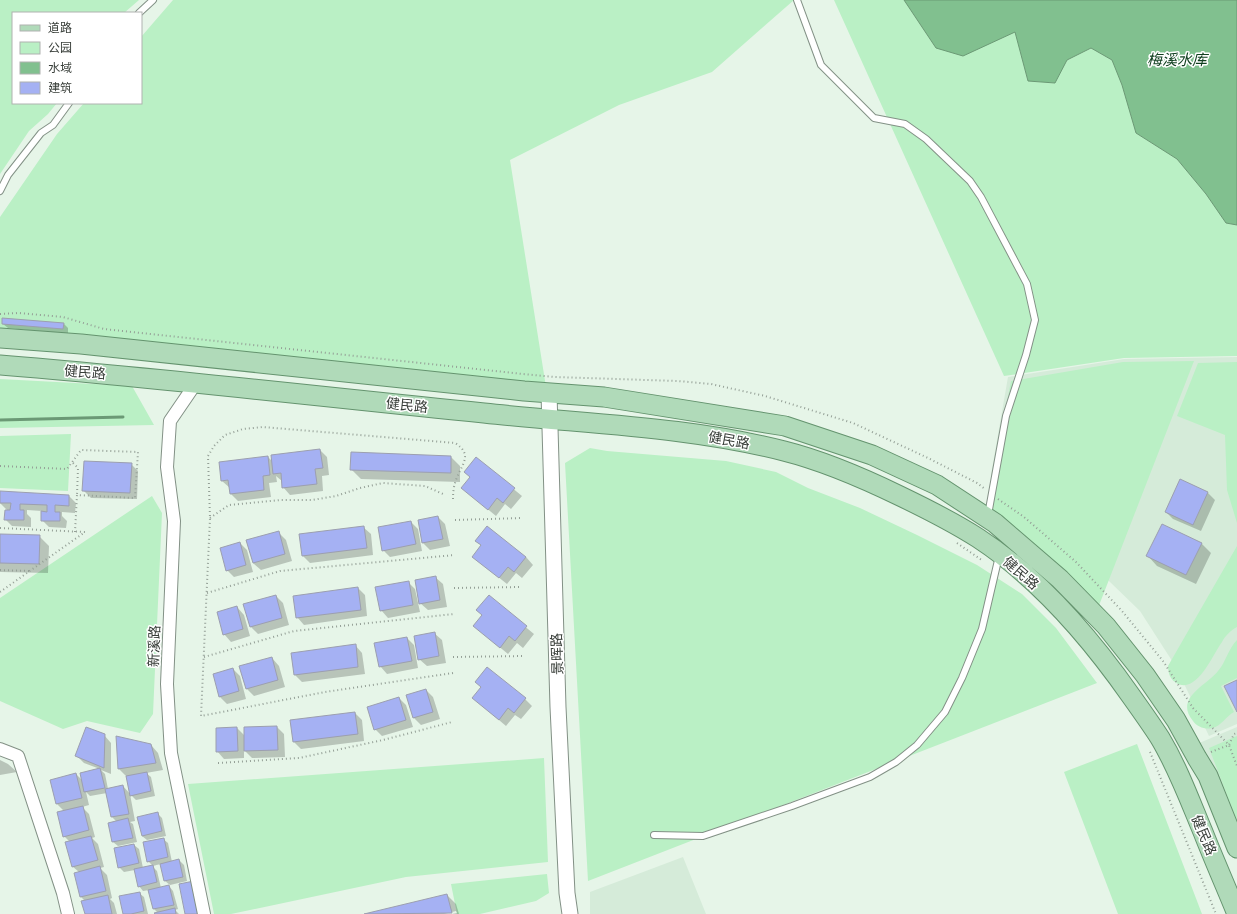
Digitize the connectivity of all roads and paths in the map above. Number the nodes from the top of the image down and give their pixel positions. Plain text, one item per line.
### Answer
1 (153, 0) edge
2 (797, 0) edge
3 (139, 12) edge
4 (68, 104) edge
5 (0, 191) edge
6 (0, 338) edge
7 (0, 365) edge
8 (196, 383) junction
9 (549, 393) junction
10 (549, 420) junction
11 (72, 462) junction
12 (0, 466) edge
13 (442, 494) dead end
14 (77, 495) junction
15 (453, 502) dead end
16 (210, 518) junction
17 (522, 518) dead end
18 (988, 518) junction
19 (455, 520) dead end
20 (0, 528) edge
21 (76, 532) junction
22 (954, 541) dead end
23 (455, 555) dead end
24 (998, 562) junction
25 (0, 570) edge
26 (30, 571) junction
27 (520, 587) dead end
28 (454, 588) dead end
29 (0, 592) edge
30 (207, 593) junction
31 (454, 614) dead end
32 (525, 656) dead end
33 (453, 657) dead end
34 (204, 658) junction
35 (453, 673) dead end
36 (452, 722) dead end
37 (1237, 733) edge
38 (1229, 745) junction
39 (0, 749) edge
40 (1149, 750) dead end
41 (1196, 758) junction
42 (218, 763) dead end
43 (1237, 766) edge
44 (654, 835) dead end
45 (1237, 848) edge
46 (68, 914) edge
47 (204, 914) edge
48 (570, 914) edge
49 (1216, 914) edge
50 (1237, 914) edge

1 - 3 lane
2 - 18 lane
4 - 5 lane
6 - 9 main road, 健民路
7 - 8 main road, 健民路
8 - 10 main road, 健民路
8 - 47 street, 新溪路
9 - 10 street, 景晖路
9 - 18 main road, 健民路
10 - 24 main road, 健民路
10 - 48 street, 景晖路
11 - 12 path
11 - 14 path
11 - 14 path
13 - 16 path
14 - 21 path
15 - 16 path
16 - 30 path
17 - 19 path
18 - 41 main road, 健民路
20 - 21 path
21 - 26 path
22 - 24 path
23 - 30 path
24 - 44 lane
24 - 50 main road, 健民路
25 - 26 path
26 - 29 path
27 - 28 path
30 - 34 path
31 - 34 path
32 - 33 path
34 - 35 path
36 - 42 path
37 - 38 path
38 - 41 path
38 - 43 path
39 - 46 street
40 - 49 path
41 - 45 main road, 健民路

